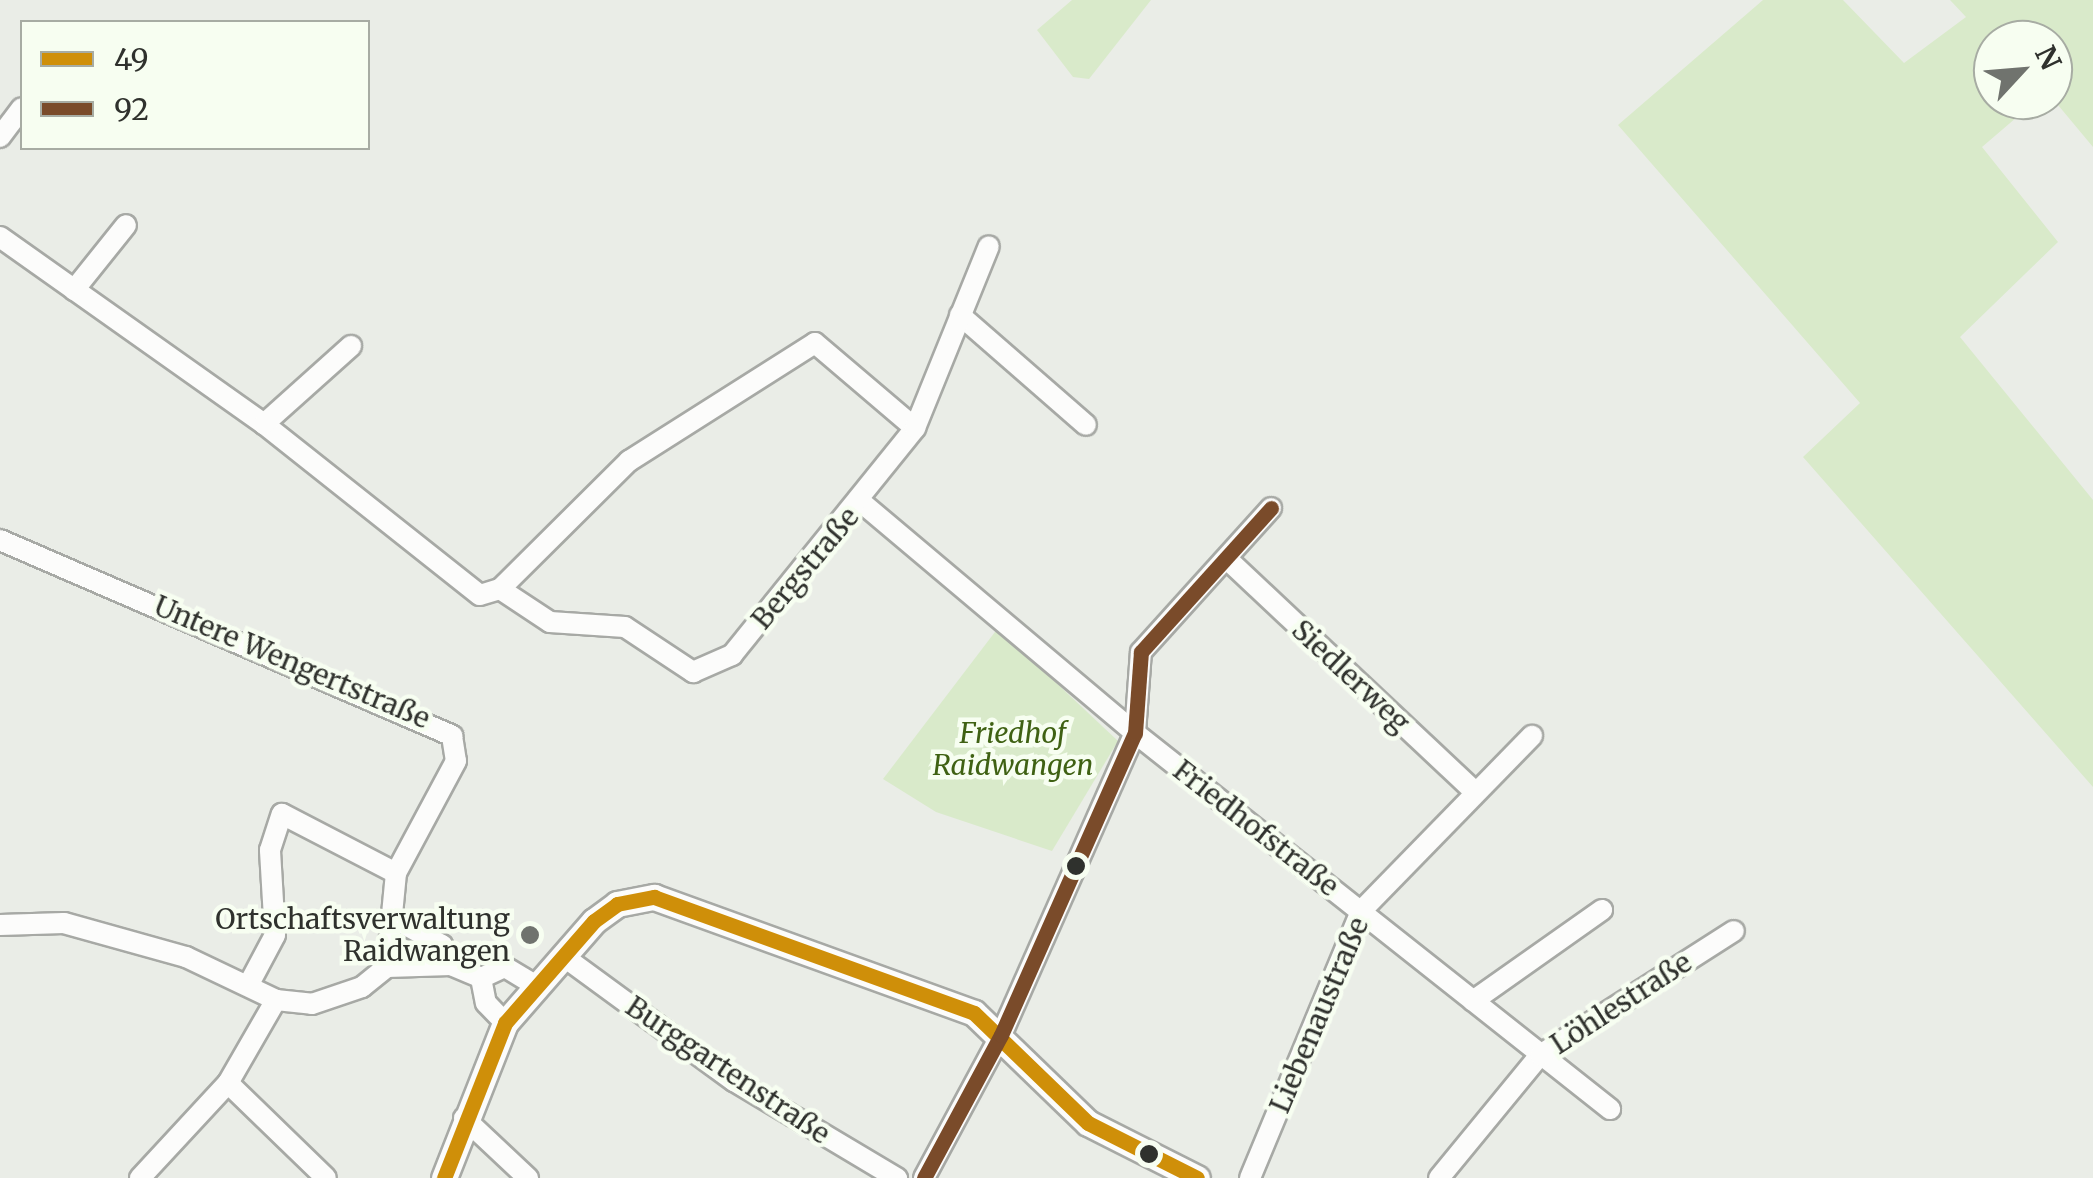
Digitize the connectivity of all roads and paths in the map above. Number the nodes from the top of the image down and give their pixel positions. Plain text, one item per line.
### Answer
1 (20, 111) edge
2 (0, 137) edge
3 (126, 226) dead end
4 (0, 237) edge
5 (989, 246) dead end
6 (74, 290) junction
7 (960, 315) junction
8 (351, 346) dead end
9 (264, 424) junction
10 (1086, 425) dead end
11 (915, 428) junction
12 (861, 502) junction
13 (1271, 508) dead end
14 (0, 540) edge
15 (1227, 559) junction
16 (500, 589) junction
17 (1135, 734) junction
18 (1532, 736) dead end
19 (1475, 792) junction
20 (396, 872) junction
21 (1602, 910) dead end
22 (1361, 911) junction
23 (395, 919) junction
24 (0, 925) edge
25 (1734, 931) dead end
26 (563, 956) junction
27 (452, 965) junction
28 (386, 966) junction
29 (481, 978) junction
30 (250, 982) junction
31 (536, 986) junction
32 (276, 1000) junction
33 (1472, 1001) junction
34 (505, 1023) junction
35 (1001, 1035) junction
36 (1540, 1055) junction
37 (228, 1083) junction
38 (1610, 1109) dead end
39 (464, 1118) junction
40 (140, 1178) edge
41 (326, 1178) edge
42 (444, 1178) edge
43 (528, 1178) edge
44 (897, 1178) edge
45 (924, 1178) edge
46 (1197, 1178) edge
47 (1250, 1178) edge
48 (1440, 1178) edge

1 - 2 street
3 - 6 street
4 - 6 street
5 - 7 street, Bergstraße
6 - 9 street
7 - 10 street
7 - 11 street, Bergstraße
8 - 9 street
9 - 16 street
11 - 12 street, Bergstraße
11 - 16 street
12 - 16 street, Bergstraße
12 - 17 street, Friedhofstraße
13 - 15 street
14 - 20 street, Untere Wengertstraße
15 - 17 street
15 - 19 street, Siedlerweg
17 - 22 street, Friedhofstraße
17 - 35 street
18 - 19 street, Liebenaustraße
19 - 22 street, Liebenaustraße
20 - 23 street, Untere Wengertstraße
20 - 30 street
21 - 33 street
22 - 33 street, Friedhofstraße
22 - 47 street, Liebenaustraße
23 - 27 street
23 - 28 street, Untere Wengertstraße
24 - 30 street
25 - 36 street, Löhlestraße
26 - 31 street
26 - 35 street
26 - 44 street, Burggartenstraße
27 - 28 street
27 - 29 street
28 - 32 street
29 - 31 street
29 - 34 street
30 - 32 street
31 - 34 street
32 - 37 street
33 - 36 street, Friedhofstraße
34 - 39 street
35 - 45 street
35 - 46 street
36 - 38 street, Friedhofstraße
36 - 48 street, Löhlestraße
37 - 40 street
37 - 41 street
39 - 42 street
39 - 43 street

